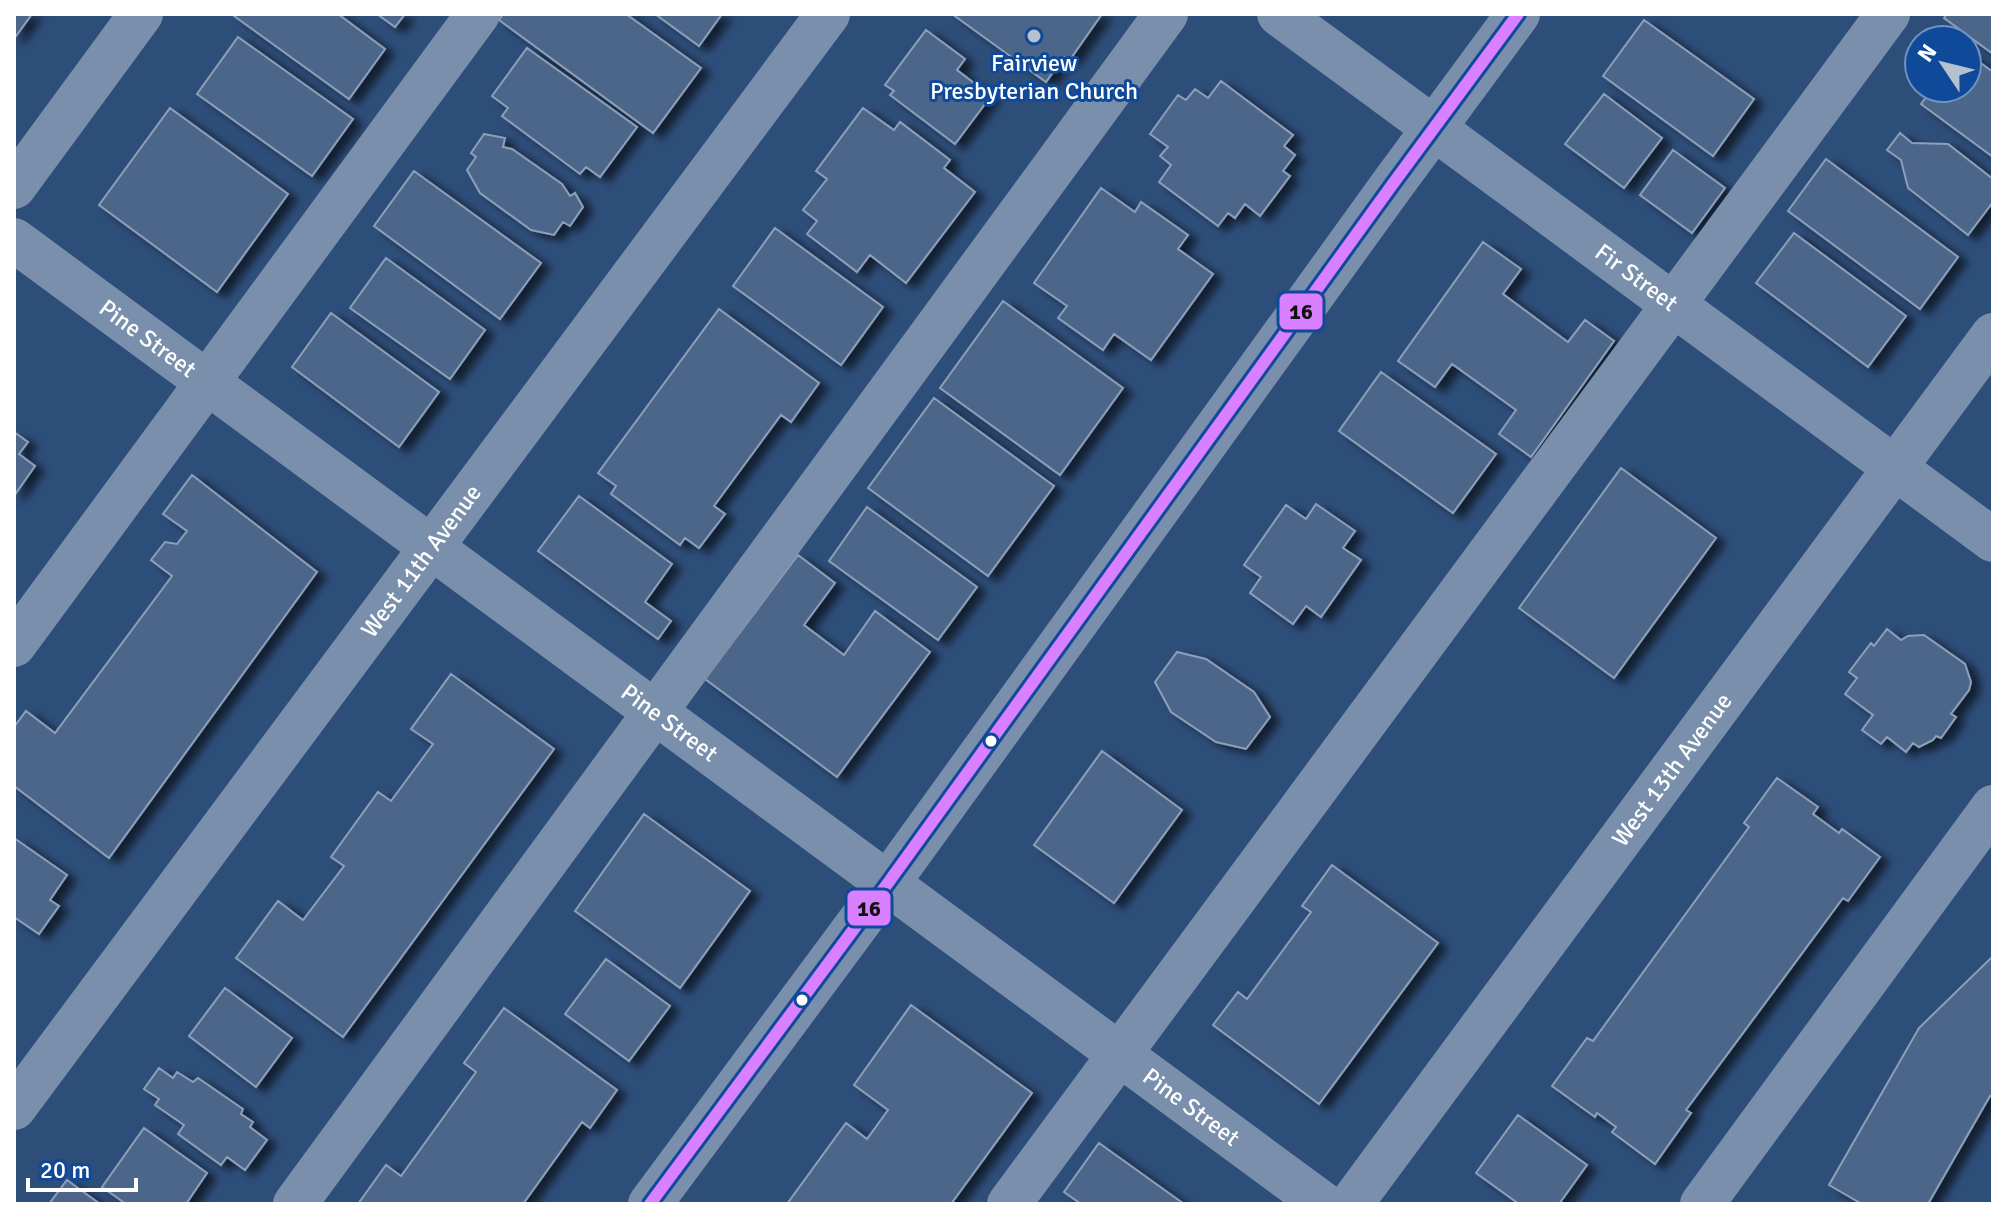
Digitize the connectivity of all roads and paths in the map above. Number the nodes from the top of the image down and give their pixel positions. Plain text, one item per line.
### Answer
1 (141, 14) edge
2 (478, 14) edge
3 (828, 14) edge
4 (1166, 14) edge
5 (1279, 14) edge
6 (1518, 14) edge
7 (1888, 14) edge
8 (1433, 128) junction
9 (14, 187) edge
10 (14, 240) edge
11 (1674, 305) junction
12 (1993, 335) edge
13 (207, 382) junction
14 (1895, 467) junction
15 (1993, 540) edge
16 (431, 547) junction
17 (14, 645) edge
18 (655, 712) junction
19 (1993, 807) edge
20 (888, 883) junction
21 (1119, 1054) junction
22 (14, 1108) edge
23 (295, 1204) edge
24 (650, 1204) edge
25 (1009, 1204) edge
26 (1323, 1204) edge
27 (1351, 1204) edge
28 (1702, 1204) edge

1 - 9 street
2 - 13 street
3 - 16 street, West 11th Avenue
4 - 18 street
5 - 8 street, Fir Street
6 - 8 street
7 - 11 street
8 - 11 street, Fir Street
8 - 20 street
10 - 13 street, Pine Street
11 - 14 street, Fir Street
11 - 21 street
12 - 14 street, West 13th Avenue
13 - 16 street, Pine Street
13 - 17 street
14 - 15 street, Fir Street
14 - 27 street, West 13th Avenue
16 - 18 street, Pine Street
16 - 22 street, West 11th Avenue
18 - 20 street, Pine Street
18 - 23 street
19 - 28 street
20 - 21 street, Pine Street
20 - 24 street
21 - 25 street
21 - 26 street, Pine Street

